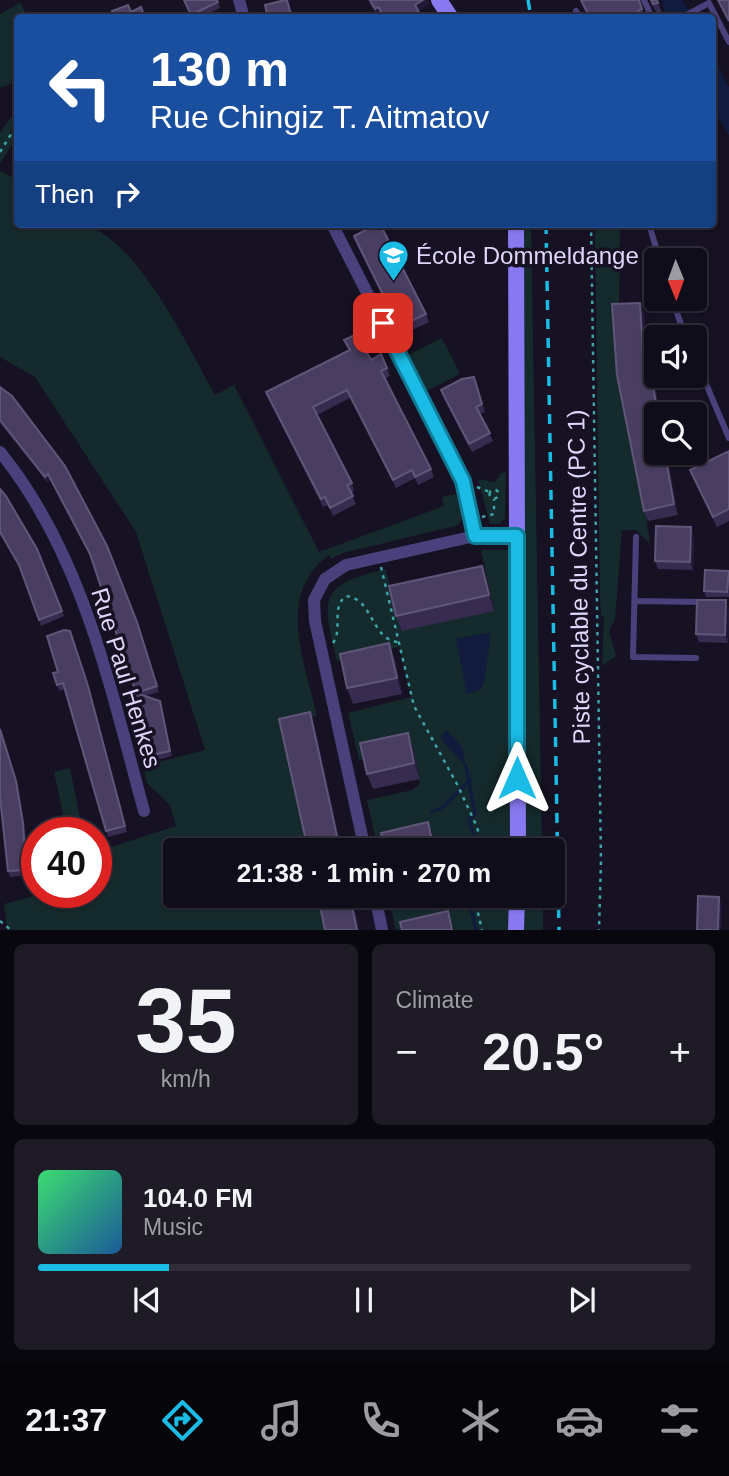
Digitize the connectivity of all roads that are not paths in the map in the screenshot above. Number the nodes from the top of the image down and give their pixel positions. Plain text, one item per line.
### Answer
1 (689, 14) edge
2 (714, 14) edge
3 (716, 17) edge
4 (729, 42) edge
5 (334, 228) edge
6 (516, 228) edge
7 (650, 228) edge
8 (656, 248) edge
9 (707, 386) edge
10 (729, 438) edge
11 (0, 452) edge
12 (475, 536) junction
13 (517, 536) junction
14 (636, 537) dead end
15 (635, 601) junction
16 (716, 603) edge
17 (696, 659) dead end
18 (144, 811) dead end
19 (362, 838) edge
20 (518, 838) edge
21 (377, 908) edge
22 (517, 908) edge
23 (382, 930) edge
24 (516, 930) edge

1 - 2 lane
3 - 4 lane
5 - 12 street
6 - 13 street
7 - 8 lane
9 - 10 lane
11 - 18 street, Rue Paul Henkes
12 - 13 street
12 - 19 street
13 - 20 street
14 - 15 lane
15 - 16 lane
15 - 17 lane
21 - 23 street
22 - 24 street

